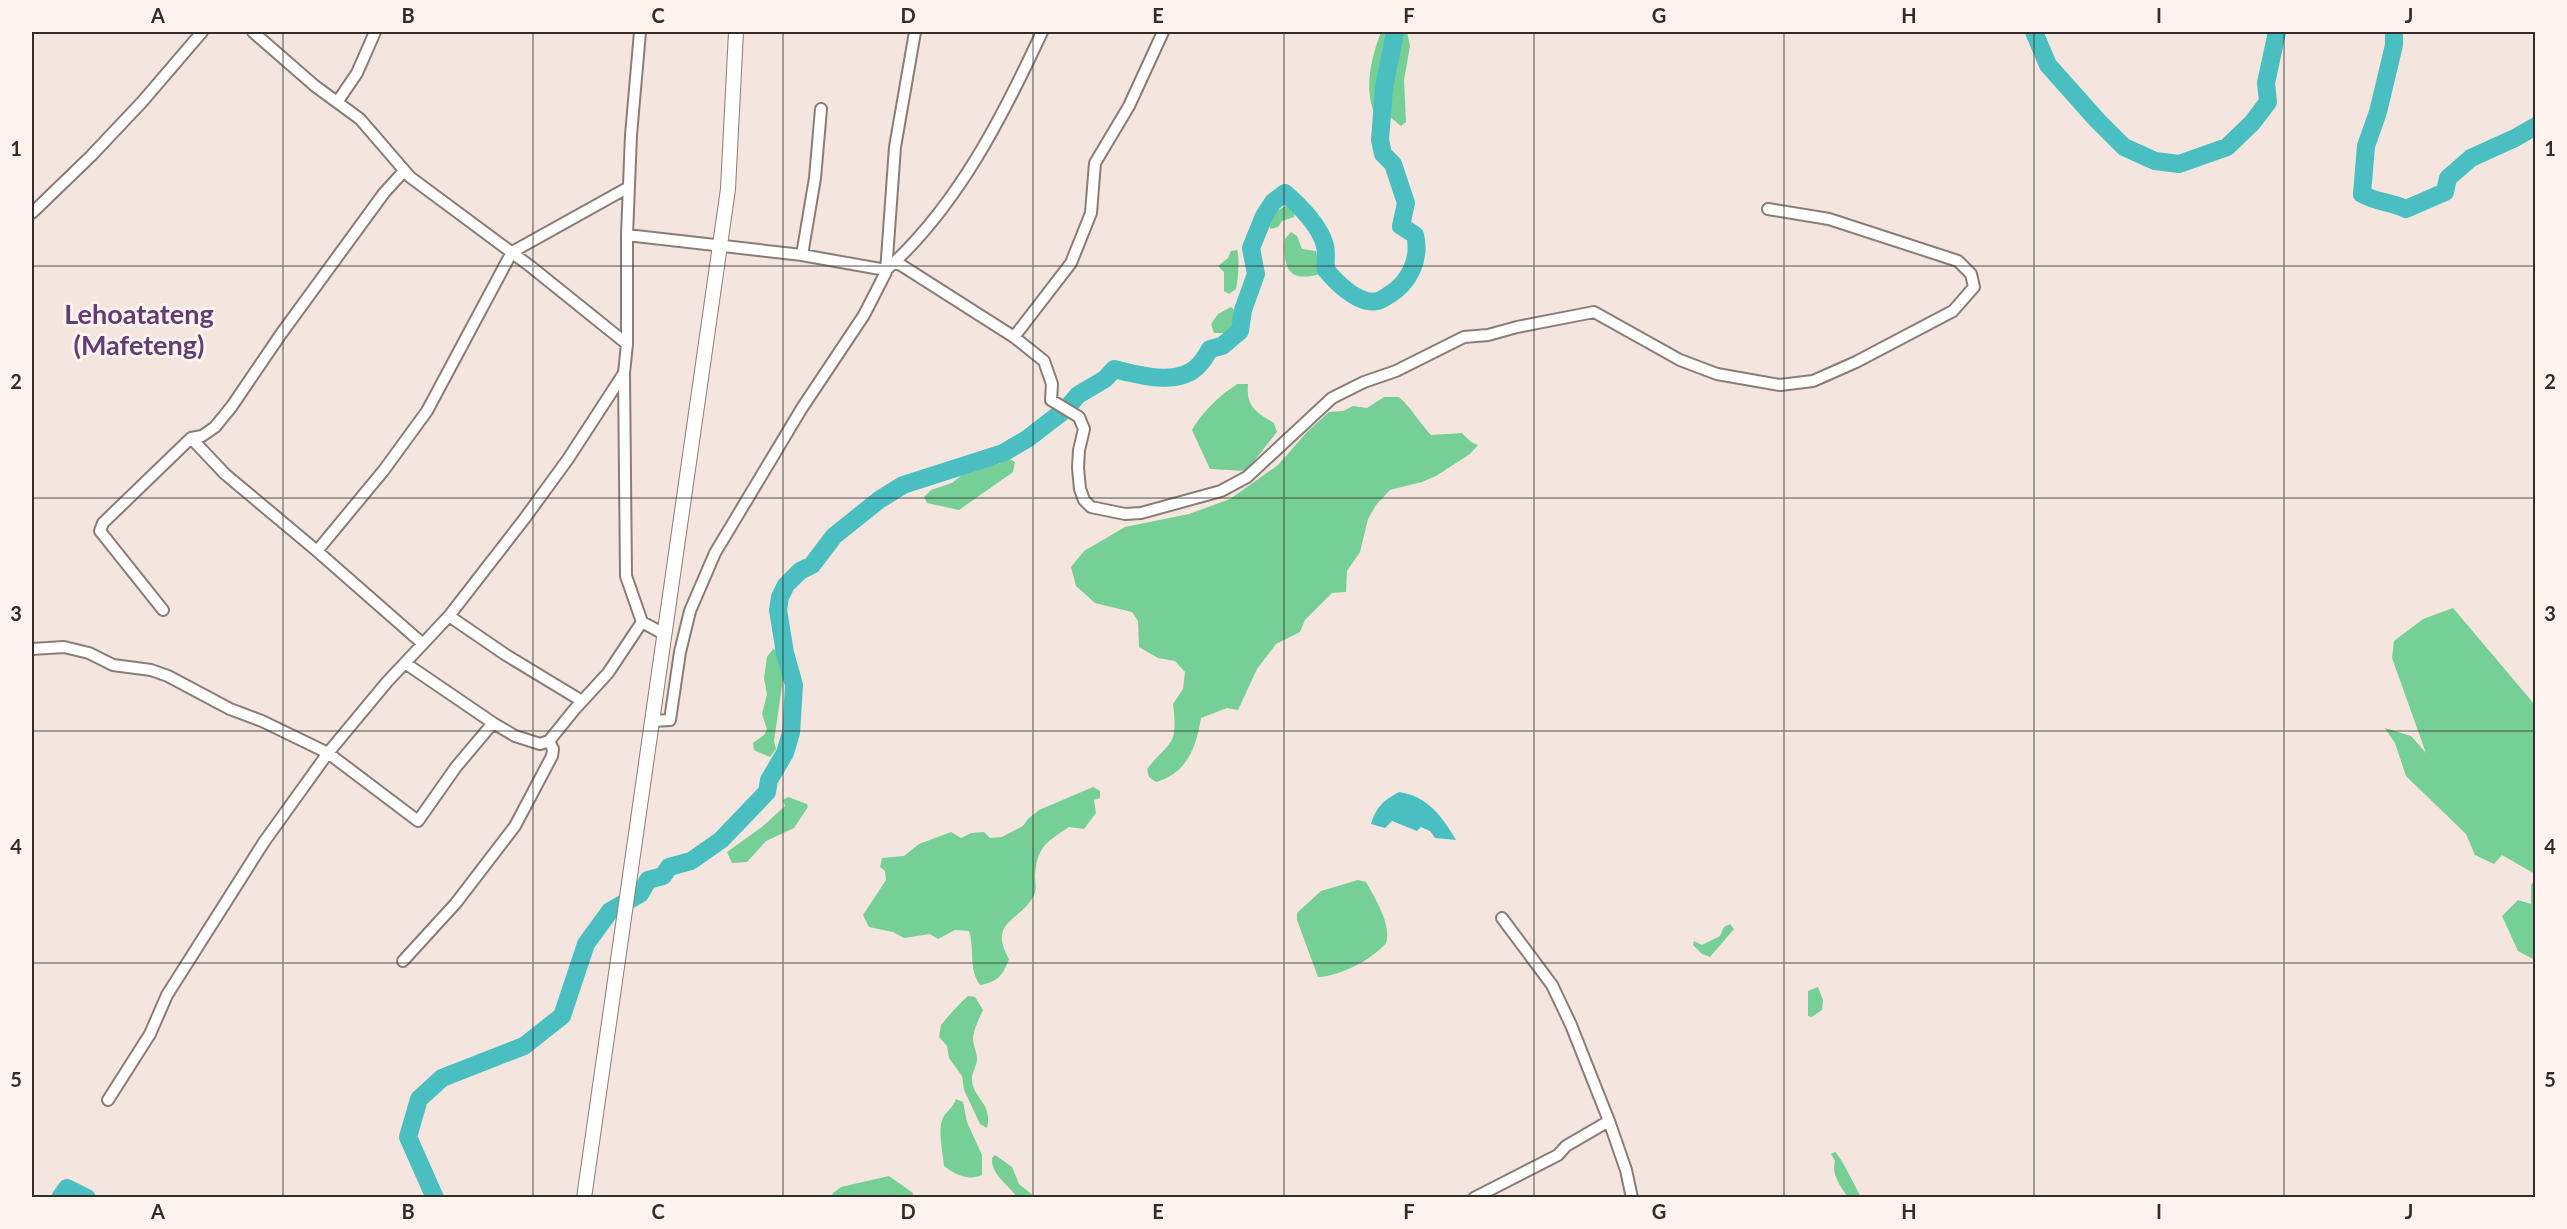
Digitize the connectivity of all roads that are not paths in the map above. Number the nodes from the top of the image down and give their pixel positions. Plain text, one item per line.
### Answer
1 (202, 32) edge
2 (253, 32) edge
3 (375, 32) edge
4 (640, 32) edge
5 (736, 32) edge
6 (915, 32) edge
7 (1042, 32) edge
8 (1163, 32) edge
9 (338, 101) junction
10 (821, 109) dead end
11 (404, 171) junction
12 (629, 187) junction
13 (1768, 209) dead end
14 (32, 213) edge
15 (627, 235) junction
16 (719, 246) junction
17 (512, 252) junction
18 (802, 255) junction
19 (889, 266) junction
20 (1014, 337) junction
21 (627, 344) junction
22 (624, 373) junction
23 (191, 438) junction
24 (317, 551) junction
25 (163, 610) dead end
26 (449, 616) junction
27 (642, 622) junction
28 (664, 634) junction
29 (423, 644) junction
30 (32, 649) edge
31 (405, 663) junction
32 (582, 701) junction
33 (652, 721) junction
34 (493, 723) junction
35 (549, 741) junction
36 (328, 753) junction
37 (1502, 918) dead end
38 (403, 961) dead end
39 (108, 1100) dead end
40 (1610, 1121) junction
41 (584, 1197) edge
42 (1474, 1197) edge
43 (1632, 1197) edge

1 - 14 street
2 - 9 street
3 - 9 street
4 - 12 street
5 - 16 main road
6 - 19 street
7 - 19 street
8 - 20 street
9 - 11 street
10 - 18 street
11 - 17 street
11 - 23 street
12 - 15 street
12 - 17 street
13 - 20 street
15 - 16 street
15 - 21 street
16 - 18 street
16 - 28 main road
17 - 21 street
17 - 24 street
18 - 19 street
19 - 20 street
19 - 33 street
21 - 22 street
22 - 26 street
22 - 27 street
23 - 24 street
23 - 25 street
24 - 29 street
26 - 29 street
26 - 32 street
27 - 28 street
27 - 32 street
28 - 33 main road
29 - 31 street
30 - 36 street
31 - 34 street
31 - 36 street
32 - 35 street
33 - 41 main road
34 - 35 street
34 - 36 street
35 - 38 street
36 - 39 street
37 - 40 street
40 - 42 street
40 - 43 street

